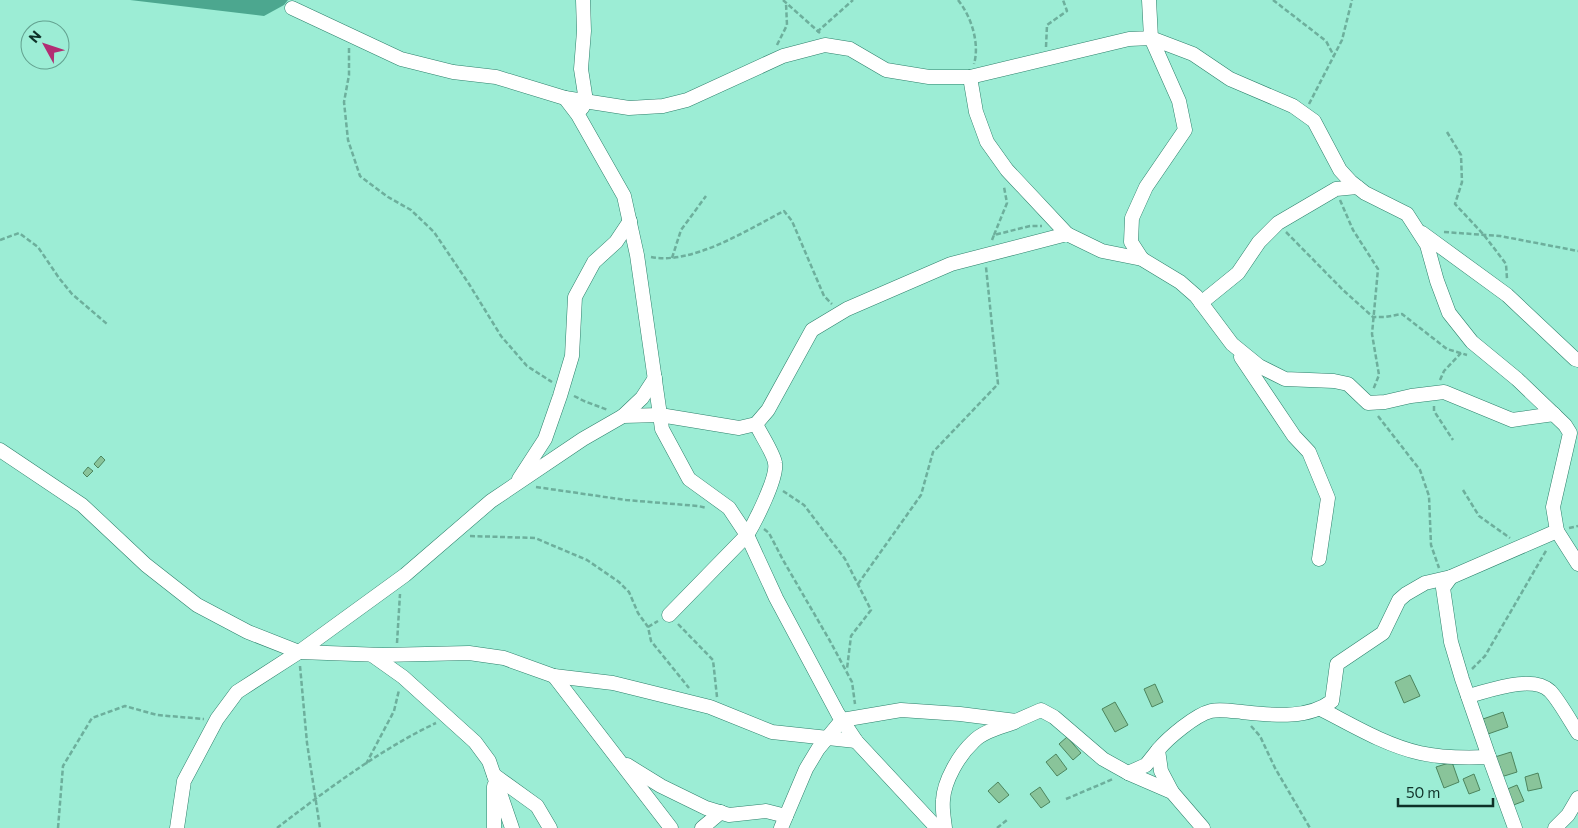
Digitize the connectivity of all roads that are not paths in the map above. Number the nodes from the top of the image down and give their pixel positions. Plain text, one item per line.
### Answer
1 (583, 0) edge
2 (1149, 0) edge
3 (292, 8) dead end
4 (1151, 38) junction
5 (970, 77) junction
6 (565, 98) junction
7 (586, 101) junction
8 (578, 115) junction
9 (1357, 187) junction
10 (630, 221) junction
11 (1417, 230) junction
12 (1067, 234) junction
13 (1142, 259) junction
14 (1201, 303) junction
15 (1232, 344) junction
16 (1578, 360) edge
17 (654, 378) junction
18 (1554, 414) junction
19 (660, 415) junction
20 (623, 416) junction
21 (756, 424) junction
22 (0, 450) edge
23 (516, 484) junction
24 (1557, 531) junction
25 (747, 535) junction
26 (1319, 559) dead end
27 (1578, 564) edge
28 (1446, 578) junction
29 (669, 615) road end
30 (299, 652) junction
31 (372, 655) junction
32 (554, 676) junction
33 (1468, 696) junction
34 (1321, 709) junction
35 (842, 720) junction
36 (1016, 721) junction
37 (1578, 733) edge
38 (827, 737) junction
39 (856, 741) junction
40 (1158, 750) junction
41 (1489, 757) junction
42 (619, 760) junction
43 (1128, 773) junction
44 (494, 775) junction
45 (1172, 792) junction
46 (1578, 799) edge
47 (721, 812) junction
48 (783, 822) edge
49 (177, 828) edge
50 (494, 828) edge
51 (512, 828) edge
52 (550, 828) edge
53 (671, 828) edge
54 (702, 828) edge
55 (937, 828) edge
56 (944, 828) edge
57 (1203, 828) edge
58 (1515, 828) edge
59 (1555, 828) edge

1 - 7 street
2 - 4 street
3 - 6 street
4 - 5 street
4 - 9 street
4 - 13 street
5 - 7 street
5 - 12 street
6 - 7 street
6 - 8 street
7 - 8 street
8 - 10 street
9 - 11 street
9 - 14 street
10 - 17 street
10 - 23 street
11 - 16 street
11 - 18 street
12 - 13 street
12 - 21 street
13 - 14 street
14 - 15 street
15 - 18 street
15 - 26 street
17 - 19 street
17 - 20 street
18 - 24 street
19 - 20 street
19 - 21 street
19 - 25 street
20 - 23 street
21 - 25 street
22 - 30 street
23 - 30 street
24 - 27 street
24 - 28 street
25 - 29 street
25 - 35 street
28 - 33 street
28 - 34 street
30 - 31 street
30 - 49 street
31 - 32 street
31 - 44 street
32 - 38 street
32 - 42 street
33 - 37 street
33 - 41 street
34 - 40 street
34 - 41 street
35 - 36 street
35 - 38 street
35 - 39 street
36 - 43 street
36 - 56 street
38 - 39 street
38 - 48 street
39 - 55 street
40 - 43 street
40 - 45 street
41 - 58 street
42 - 47 street
42 - 53 street
43 - 45 street
44 - 50 street
44 - 51 street
44 - 52 street
45 - 57 street
46 - 59 street
47 - 48 street
47 - 54 street

